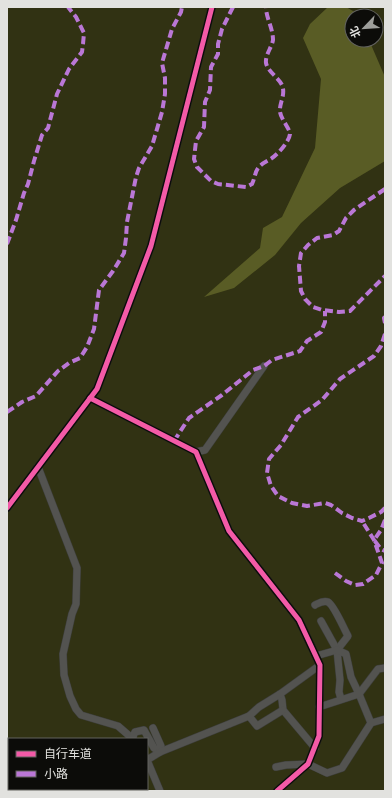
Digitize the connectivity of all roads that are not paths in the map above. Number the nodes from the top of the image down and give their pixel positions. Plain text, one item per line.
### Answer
1 (212, 7) edge
2 (264, 366) dead end
3 (90, 398) junction
4 (196, 452) junction
5 (38, 467) junction
6 (7, 508) edge
7 (315, 605) dead end
8 (321, 621) dead end
9 (337, 650) junction
10 (316, 656) junction
11 (320, 665) junction
12 (385, 668) edge
13 (351, 677) junction
14 (340, 680) junction
15 (280, 694) junction
16 (359, 694) junction
17 (341, 699) junction
18 (320, 707) junction
19 (283, 710) junction
20 (249, 716) junction
21 (385, 720) edge
22 (371, 723) junction
23 (153, 728) dead end
24 (132, 738) edge
25 (133, 738) edge
26 (315, 748) junction
27 (160, 752) junction
28 (148, 759) edge
29 (148, 762) edge
30 (308, 764) junction
31 (276, 767) dead end
32 (160, 791) edge
33 (277, 791) edge

1 - 3 street
2 - 4 street
3 - 4 street
3 - 5 street
4 - 10 street
5 - 6 street
5 - 24 street
7 - 9 street
8 - 9 street
9 - 10 street
9 - 13 street
9 - 14 street
10 - 11 street
11 - 15 street
11 - 18 street
12 - 16 street
13 - 14 street
13 - 16 street
14 - 17 street
15 - 19 street
15 - 20 street
16 - 17 street
16 - 22 street
17 - 18 street
18 - 26 street
19 - 20 street
19 - 26 street
20 - 27 street
21 - 22 street
22 - 30 street
23 - 27 street
25 - 27 street
26 - 30 street
27 - 28 street
29 - 32 street
30 - 31 street
30 - 33 street

